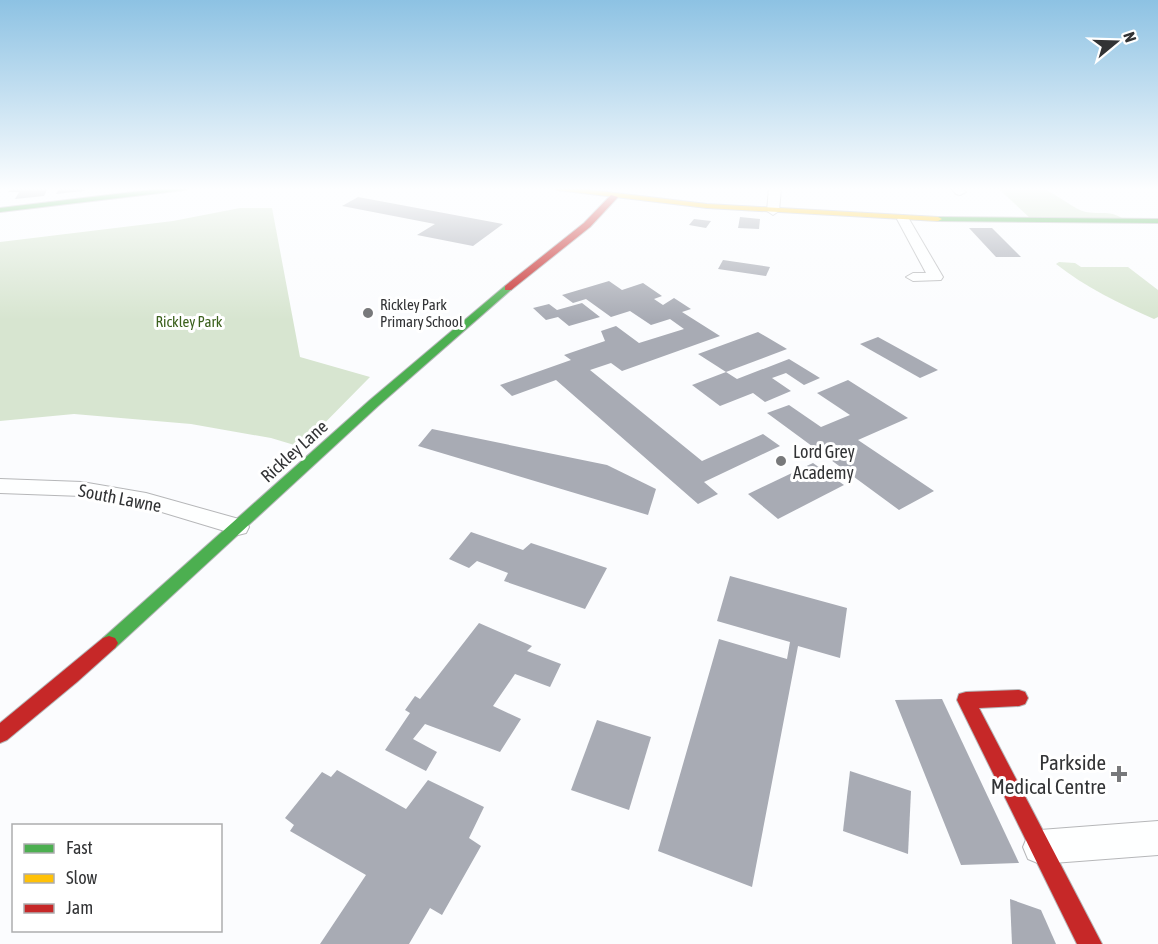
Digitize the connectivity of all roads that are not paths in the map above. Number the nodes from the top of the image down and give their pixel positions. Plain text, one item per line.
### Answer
1 (578, 232) edge
2 (910, 232) edge
3 (913, 277) dead end
4 (0, 486) edge
5 (238, 527) junction
6 (1019, 698) dead end
7 (0, 734) edge
8 (1158, 838) edge
9 (1040, 847) junction
10 (1090, 944) edge

1 - 5 street, Rickley Lane
2 - 3 street
4 - 5 street, South Lawne
5 - 7 street, Rickley Lane
6 - 9 street
8 - 9 street
9 - 10 street

